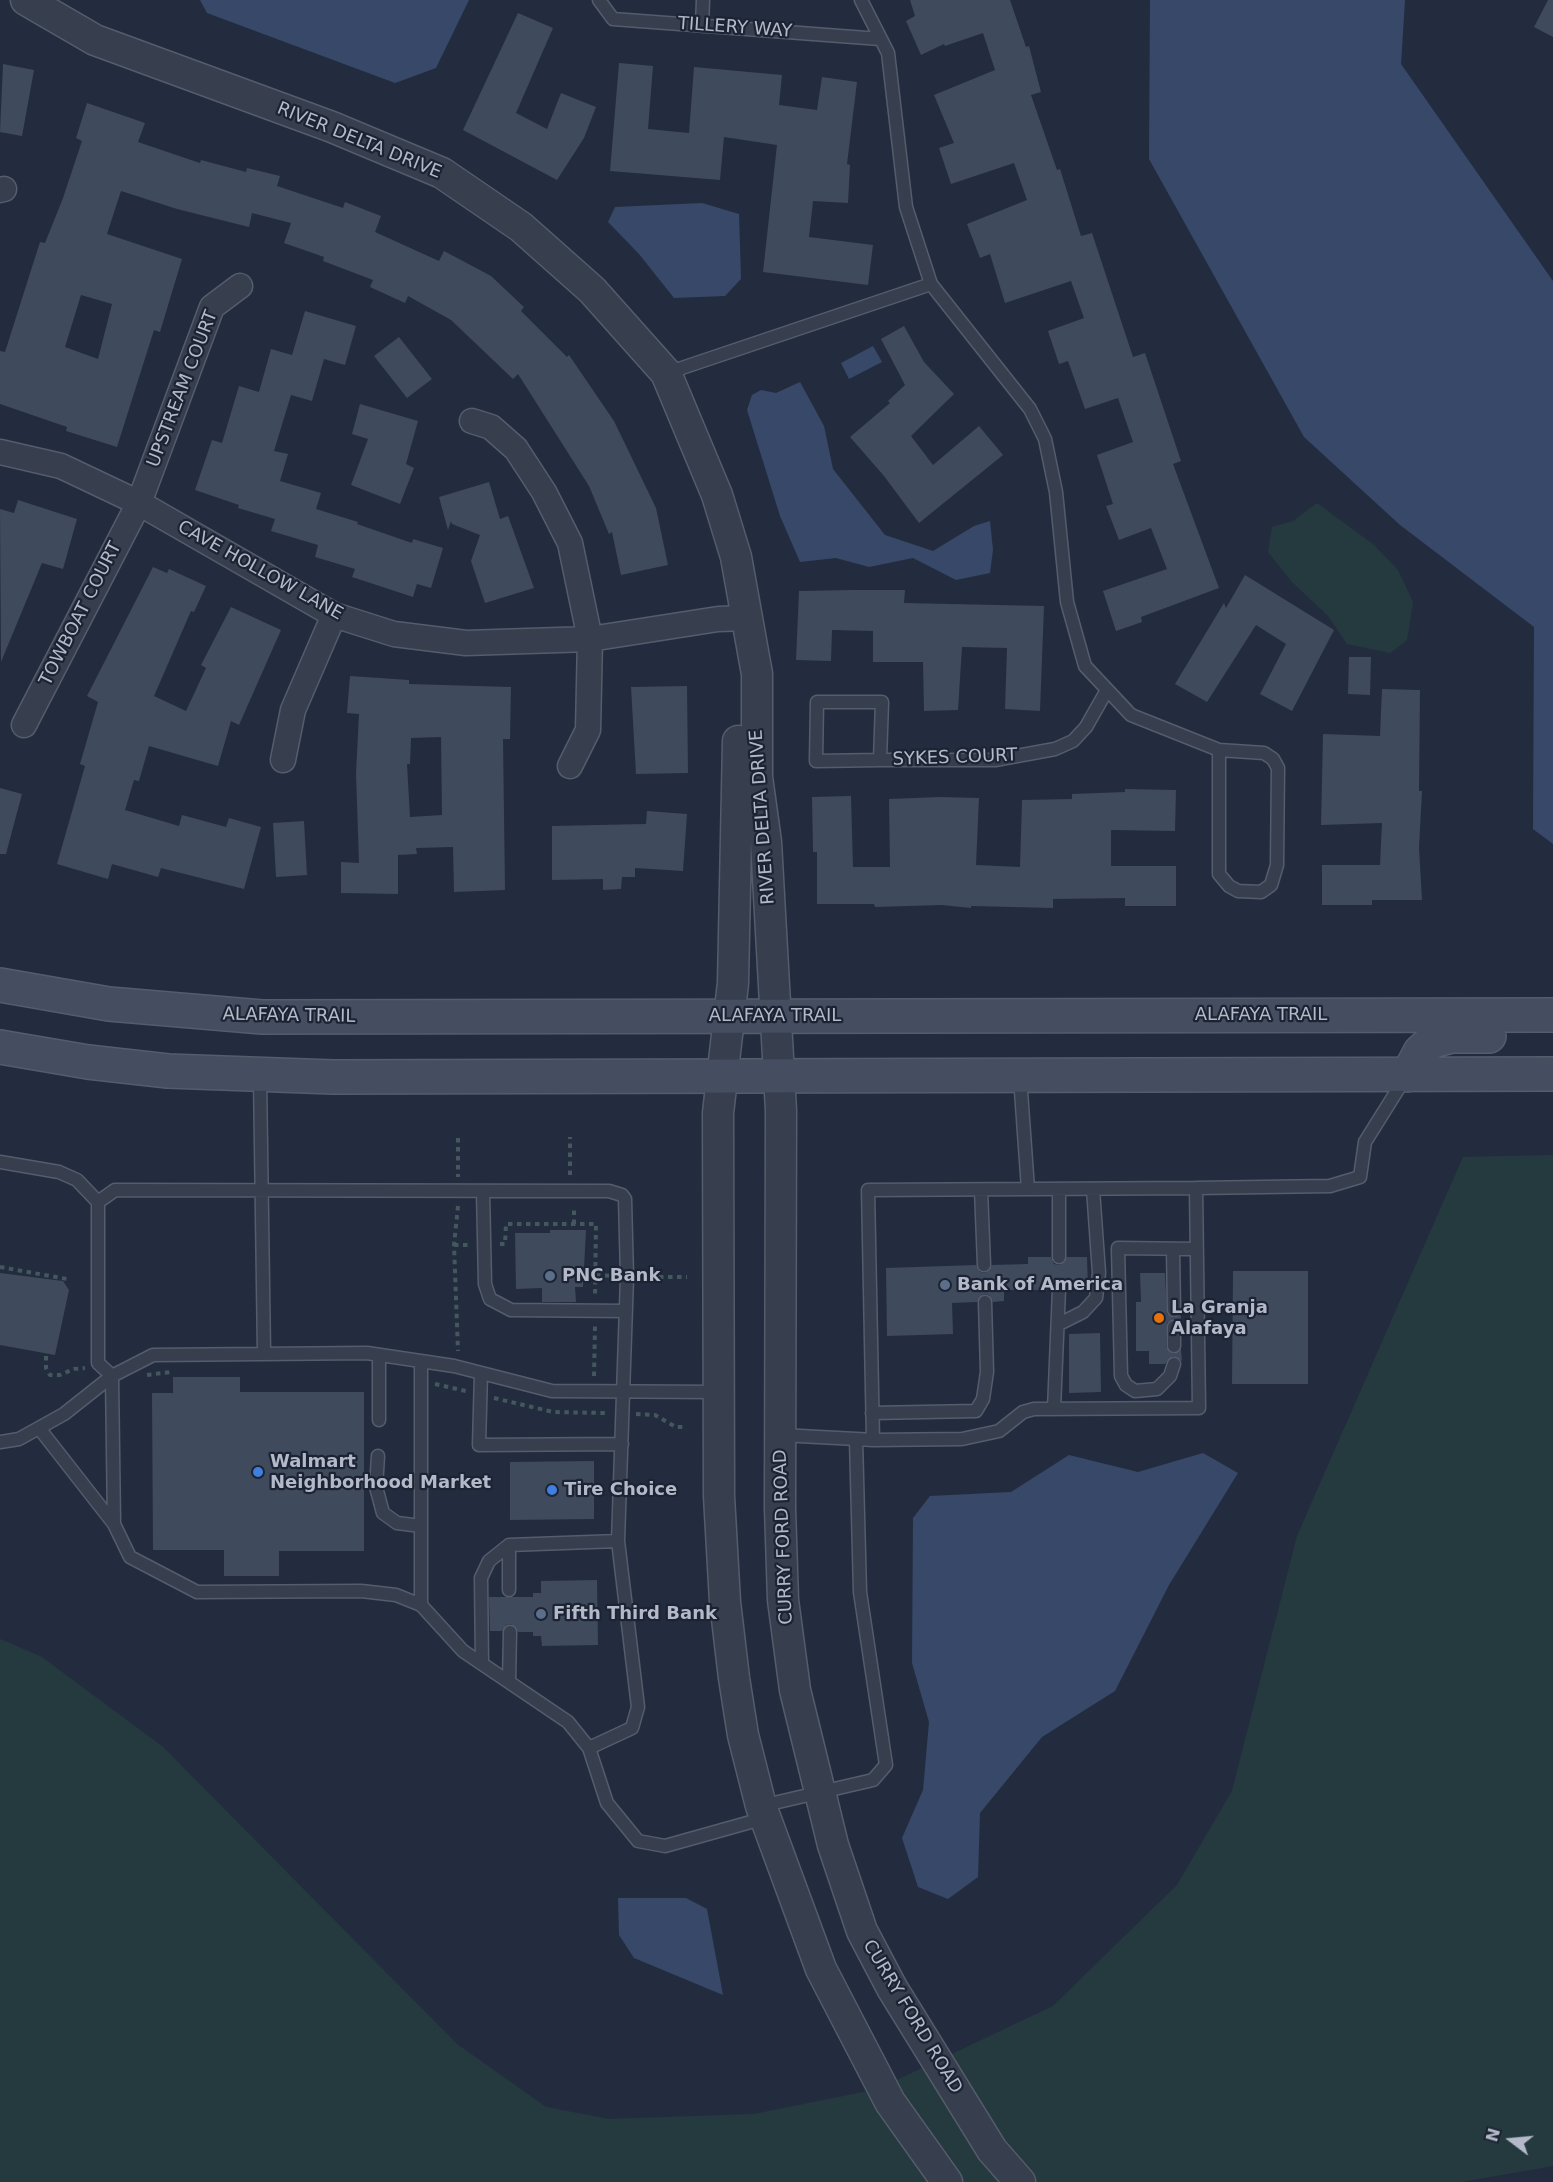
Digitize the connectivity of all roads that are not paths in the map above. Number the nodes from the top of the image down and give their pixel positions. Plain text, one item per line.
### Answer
1 (26, 0) edge
2 (598, 0) edge
3 (703, 0) edge
4 (861, 0) edge
5 (702, 26) junction
6 (880, 39) junction
7 (931, 284) junction
8 (240, 286) dead end
9 (666, 374) junction
10 (472, 421) dead end
11 (0, 452) edge
12 (139, 503) junction
13 (334, 615) junction
14 (747, 618) junction
15 (590, 639) junction
16 (1107, 690) junction
17 (24, 725) dead end
18 (1215, 748) junction
19 (283, 760) dead end
20 (880, 760) junction
21 (570, 765) dead end
22 (0, 985) edge
23 (1553, 1015) edge
24 (729, 1016) junction
25 (775, 1016) junction
26 (1553, 1036) edge
27 (0, 1047) edge
28 (1553, 1074) edge
29 (1408, 1075) junction
30 (260, 1076) junction
31 (722, 1076) junction
32 (1020, 1076) junction
33 (779, 1077) junction
34 (0, 1162) edge
35 (1196, 1188) junction
36 (1028, 1189) junction
37 (1059, 1189) junction
38 (1092, 1189) junction
39 (981, 1190) junction
40 (262, 1191) junction
41 (483, 1191) junction
42 (98, 1202) junction
43 (1173, 1249) junction
44 (1197, 1249) junction
45 (1059, 1257) dead end
46 (984, 1265) dead end
47 (1059, 1289) dead end
48 (985, 1302) dead end
49 (1174, 1310) dead end
50 (626, 1311) junction
51 (1059, 1324) junction
52 (1174, 1327) dead end
53 (1174, 1346) dead end
54 (264, 1354) junction
55 (379, 1355) junction
56 (421, 1362) junction
57 (1174, 1364) dead end
58 (481, 1373) junction
59 (112, 1376) junction
60 (624, 1391) junction
61 (719, 1392) junction
62 (1054, 1409) junction
63 (872, 1413) junction
64 (379, 1420) dead end
65 (39, 1428) junction
66 (781, 1435) junction
67 (856, 1439) junction
68 (873, 1440) junction
69 (0, 1442) edge
70 (622, 1444) junction
71 (378, 1456) dead end
72 (114, 1524) junction
73 (421, 1526) junction
74 (618, 1541) junction
75 (509, 1545) junction
76 (510, 1590) dead end
77 (421, 1605) junction
78 (510, 1632) dead end
79 (482, 1664) junction
80 (509, 1682) junction
81 (589, 1748) junction
82 (819, 1791) junction
83 (763, 1812) junction
84 (947, 2182) edge
85 (1020, 2182) edge

1 - 9 street, RIVER DELTA DRIVE
2 - 5 lane, TILLERY WAY
3 - 5 lane
4 - 6 lane
5 - 6 lane, TILLERY WAY
6 - 7 lane
7 - 9 lane
7 - 16 lane
8 - 12 street, UPSTREAM COURT
9 - 14 street, RIVER DELTA DRIVE
10 - 15 street
11 - 12 street, CAVE HOLLOW LANE
12 - 13 street, CAVE HOLLOW LANE
12 - 17 street, TOWBOAT COURT
13 - 15 street, CAVE HOLLOW LANE
13 - 19 street
14 - 15 street, CAVE HOLLOW LANE
14 - 24 street, RIVER DELTA DRIVE
14 - 25 street, RIVER DELTA DRIVE
15 - 21 street
16 - 18 lane
16 - 20 lane, SYKES COURT
18 - 18 lane
20 - 20 lane, SYKES COURT
22 - 24 main road, ALAFAYA TRAIL
23 - 25 main road, ALAFAYA TRAIL
24 - 25 main road, ALAFAYA TRAIL
24 - 31 street
25 - 33 street, CURRY FORD ROAD
26 - 29 main road
27 - 30 main road
28 - 29 main road
29 - 32 main road
29 - 35 lane
30 - 31 main road
30 - 40 lane
31 - 33 main road
31 - 61 street
32 - 33 main road
32 - 36 lane
33 - 66 street, CURRY FORD ROAD
34 - 42 lane
35 - 38 lane
35 - 44 lane
36 - 37 lane
36 - 39 lane
37 - 38 lane
37 - 45 lane
38 - 51 lane
39 - 46 lane
39 - 63 lane
40 - 41 lane
40 - 42 lane
40 - 54 lane
41 - 50 lane
41 - 50 lane
42 - 59 lane
43 - 44 lane
43 - 49 lane
43 - 57 lane
44 - 62 lane
47 - 51 lane
48 - 63 lane
50 - 60 lane
51 - 62 lane
52 - 53 lane
54 - 55 lane
54 - 59 lane
55 - 56 lane
55 - 64 lane
56 - 58 lane
56 - 73 lane
58 - 60 lane
58 - 70 lane
59 - 65 lane
59 - 72 lane
60 - 61 lane
60 - 70 lane
61 - 83 street
62 - 68 lane
63 - 68 lane
65 - 69 lane
65 - 72 lane
66 - 67 lane
66 - 82 street, CURRY FORD ROAD
67 - 68 lane
67 - 82 lane
70 - 74 lane
71 - 73 lane
72 - 77 lane
73 - 77 lane
74 - 75 lane
74 - 81 lane
75 - 76 lane
75 - 79 lane
77 - 79 lane
78 - 80 lane
79 - 80 lane
80 - 81 lane
81 - 83 lane
82 - 83 lane
82 - 85 street, CURRY FORD ROAD
83 - 84 street

